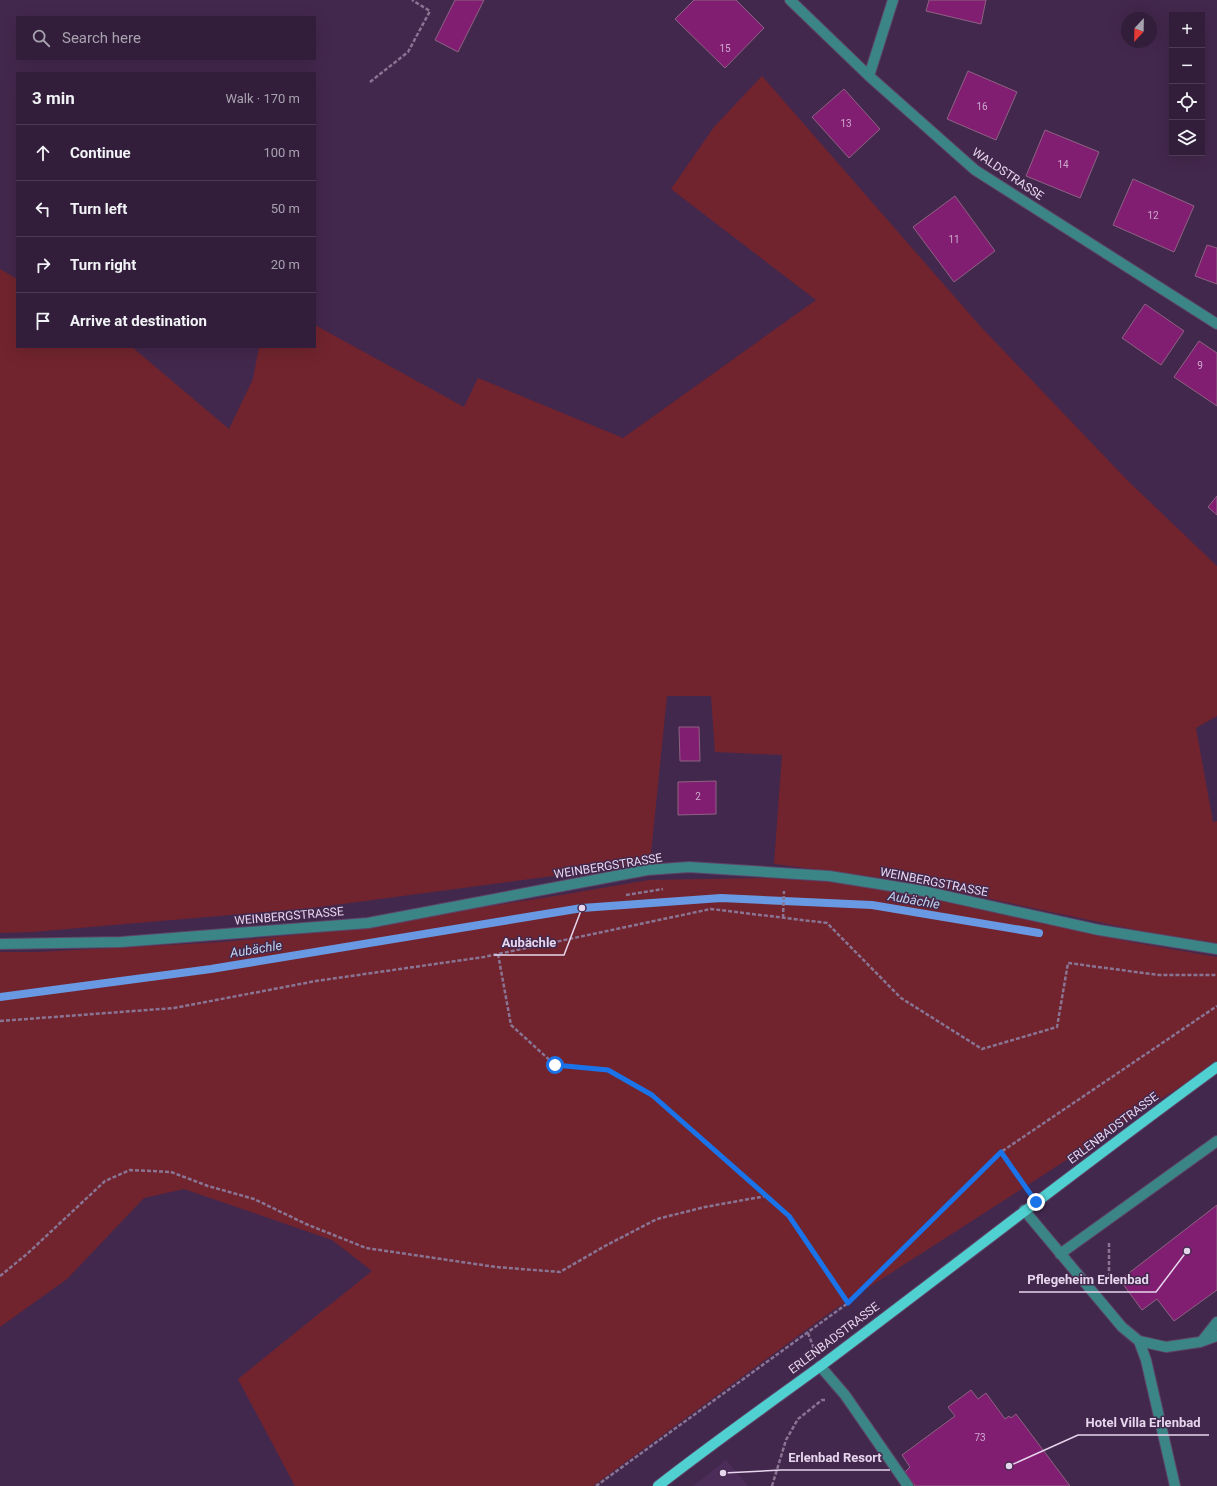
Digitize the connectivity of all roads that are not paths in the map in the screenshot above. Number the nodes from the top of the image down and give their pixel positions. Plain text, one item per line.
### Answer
1 (790, 0) edge
2 (893, 0) edge
3 (869, 76) junction
4 (1217, 324) edge
5 (0, 944) edge
6 (1217, 949) edge
7 (1217, 1067) edge
8 (1217, 1141) edge
9 (1024, 1210) junction
10 (1060, 1254) junction
11 (1217, 1322) edge
12 (1217, 1336) edge
13 (1140, 1341) junction
14 (1200, 1342) junction
15 (820, 1366) junction
16 (658, 1486) edge
17 (908, 1486) edge
18 (1175, 1486) edge

1 - 3 street, WALDSTRASSE
2 - 3 street
3 - 4 street, WALDSTRASSE
5 - 6 street, WEINBERGSTRASSE
7 - 9 main road, ERLENBADSTRASSE
8 - 10 street
9 - 10 street
9 - 15 main road, ERLENBADSTRASSE
10 - 13 street
11 - 14 street
12 - 14 street
13 - 14 street
13 - 18 street
15 - 16 main road, ERLENBADSTRASSE
15 - 17 street

